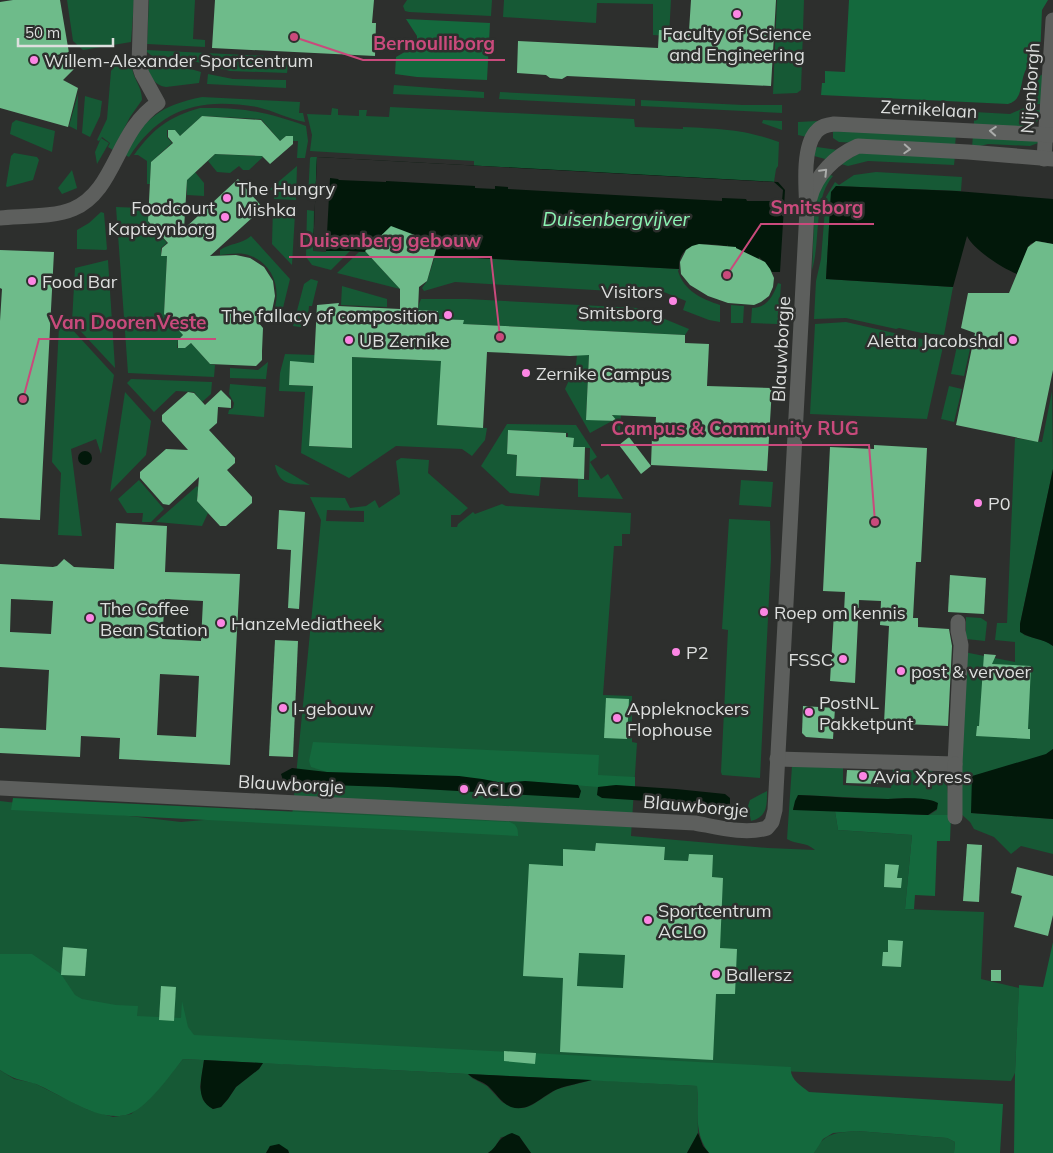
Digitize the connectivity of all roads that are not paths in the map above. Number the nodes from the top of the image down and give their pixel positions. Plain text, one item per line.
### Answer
1 (141, 0) edge
2 (1053, 20) edge
3 (1050, 134) edge
4 (810, 142) joint
5 (1048, 159) edge
6 (807, 210) junction
7 (0, 218) edge
8 (958, 622) dead end
9 (777, 759) junction
10 (954, 764) junction
11 (0, 788) edge
12 (955, 817) dead end

1 - 7 street
2 - 3 street, Nijenborgh
3 -> 4 street, Zernikelaan
3 - 5 street, Nijenborgh
4 - 6 street, Blauwborgje
6 -> 5 street, Blauwborgje
6 - 9 street, Blauwborgje
8 - 10 street
9 - 10 street
9 - 11 street, Blauwborgje
10 - 12 street

